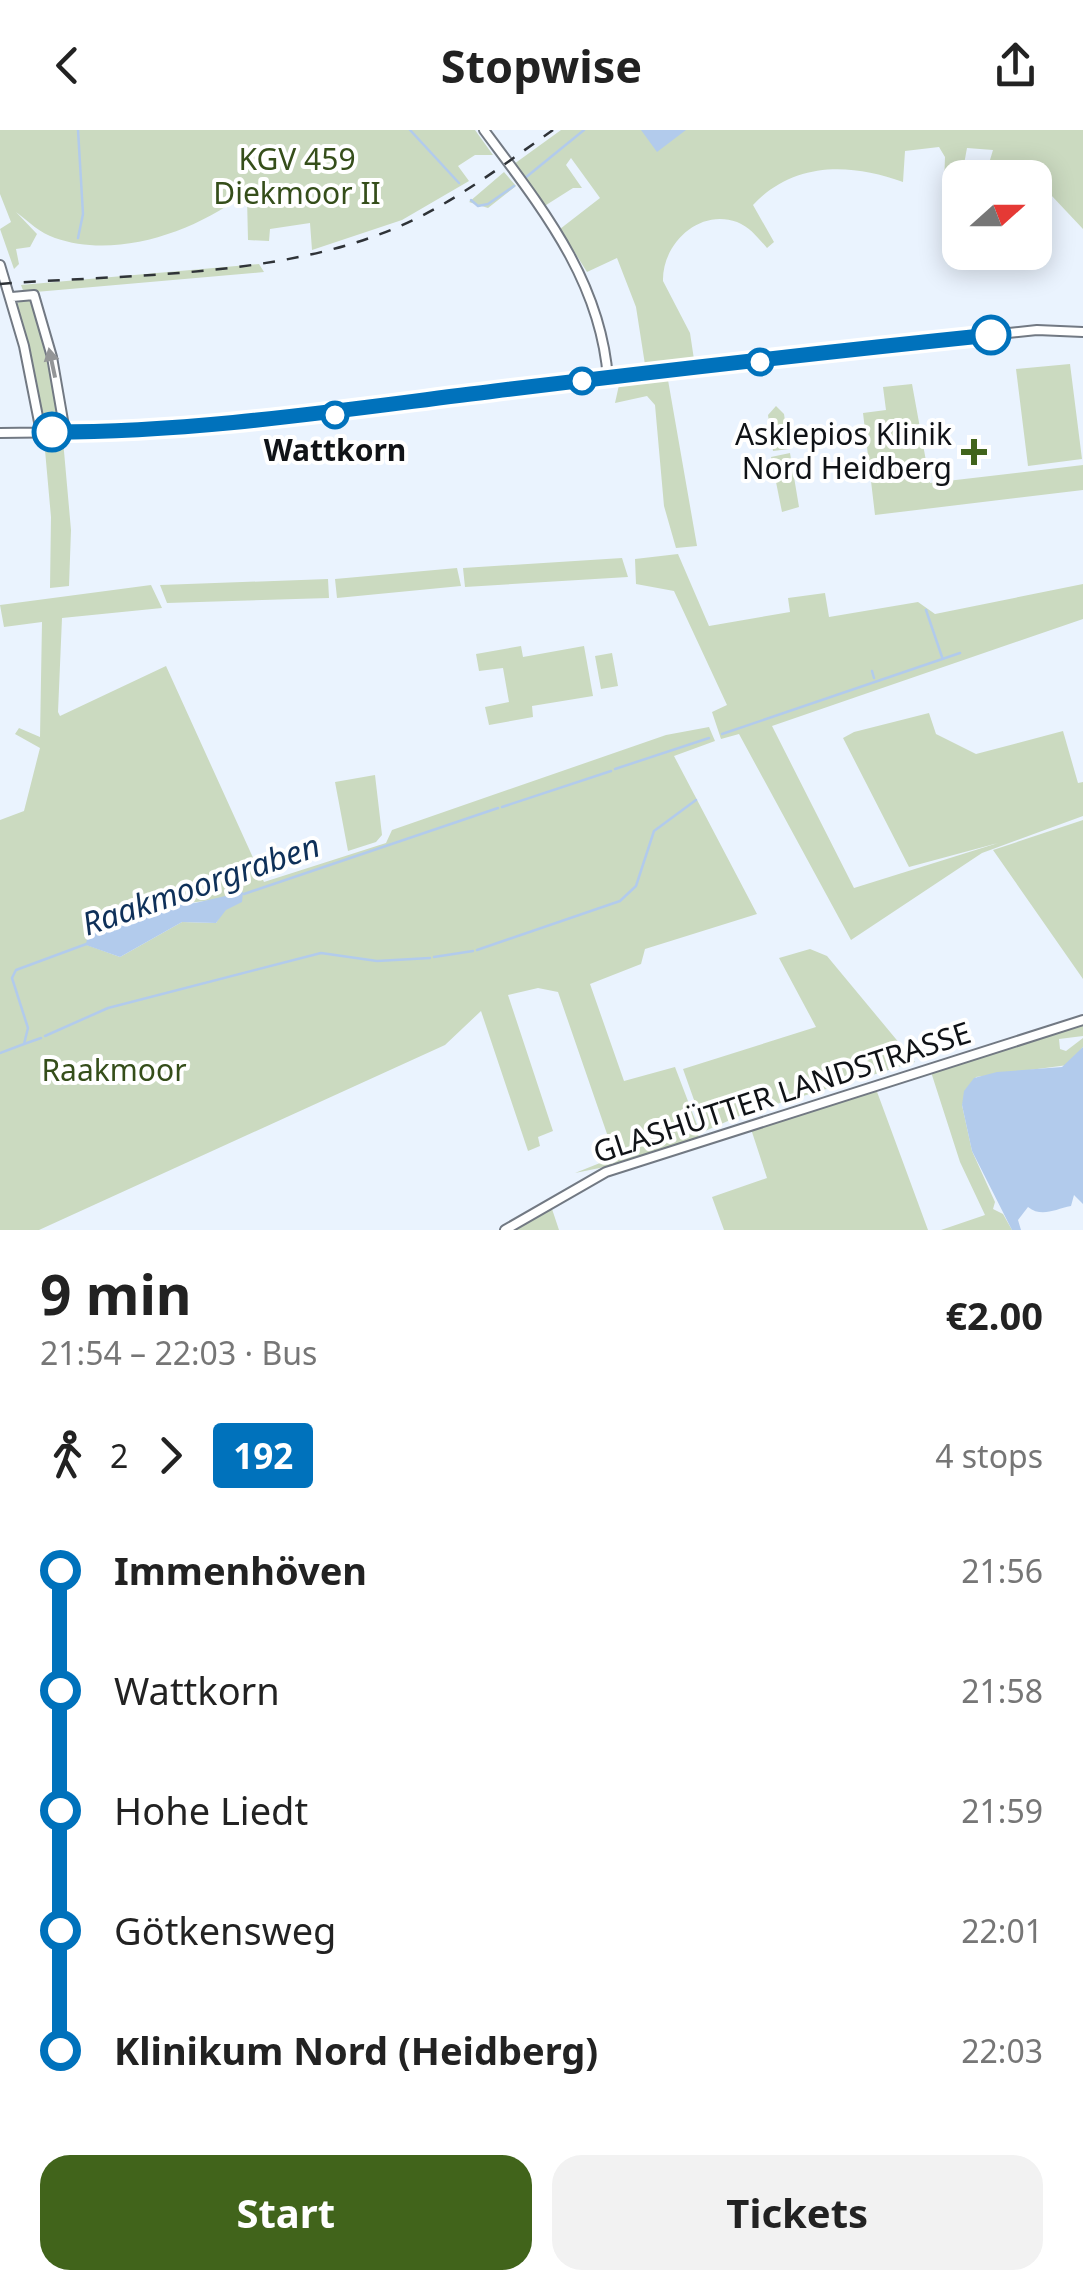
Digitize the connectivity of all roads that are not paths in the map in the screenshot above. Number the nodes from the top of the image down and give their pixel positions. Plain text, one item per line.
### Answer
1 (484, 130) edge
2 (2, 269) edge
3 (12, 297) junction
4 (1083, 332) edge
5 (608, 379) junction
6 (41, 432) junction
7 (64, 432) junction
8 (0, 433) edge
9 (1083, 1020) edge
10 (505, 1230) edge

1 - 5 street
2 - 3 street
3 - 6 street
7 -> 3 street
4 - 5 street
5 - 7 street
6 - 7 street
6 - 8 street
9 - 10 street, GLASHÜTTER LANDSTRASSE

